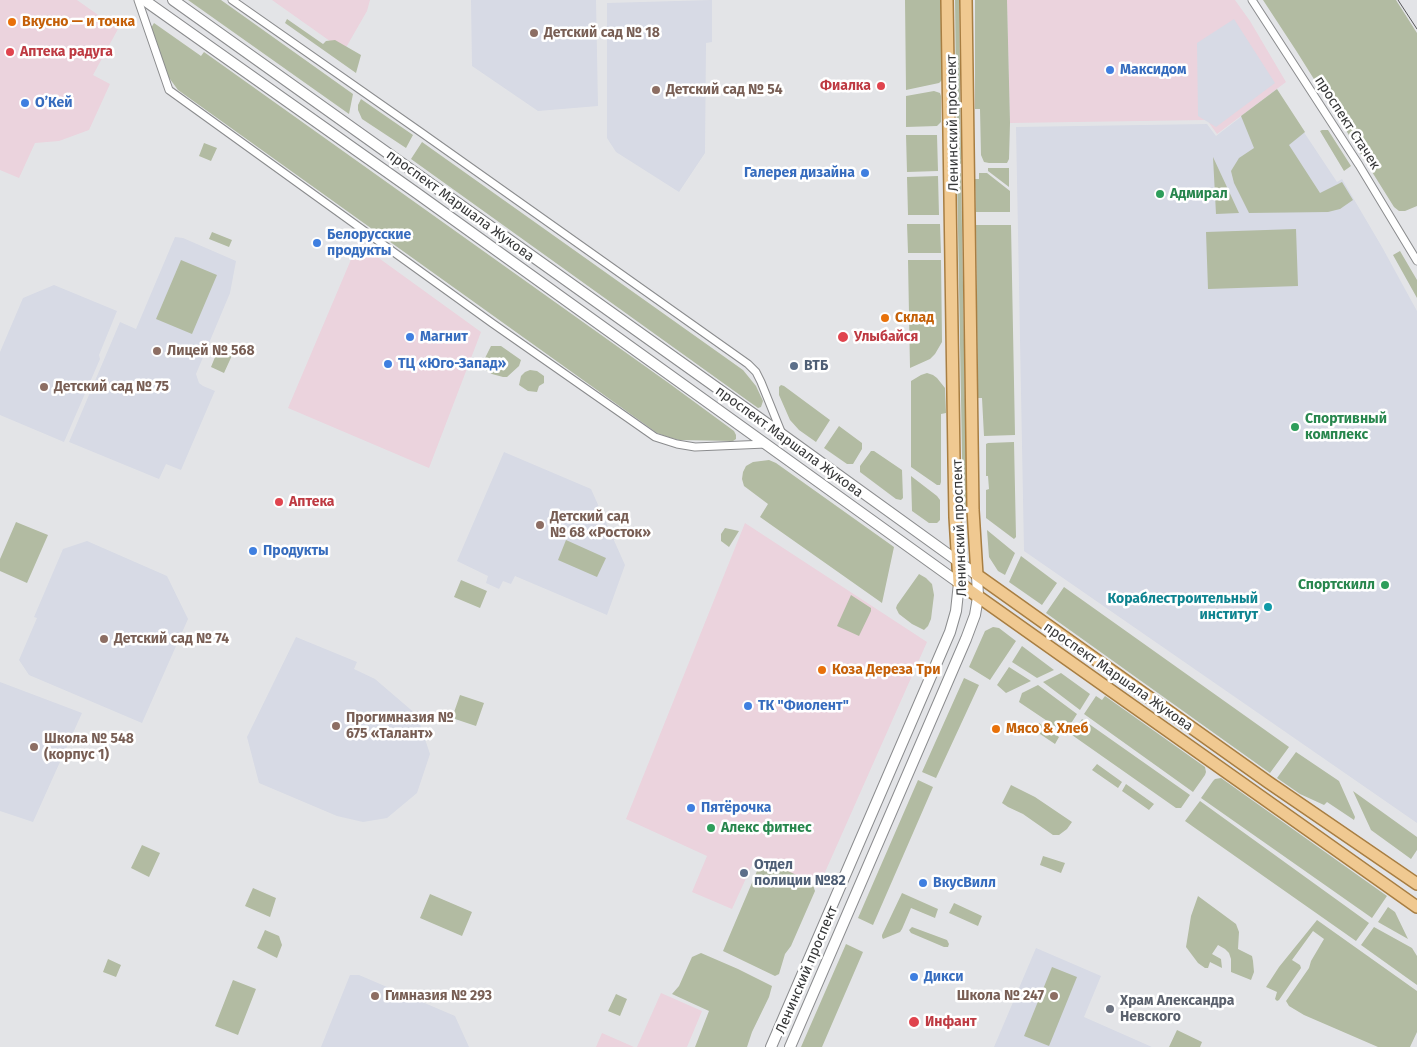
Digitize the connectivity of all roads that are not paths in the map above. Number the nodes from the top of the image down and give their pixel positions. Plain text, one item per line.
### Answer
1 (138, 0) edge
2 (144, 0) edge
3 (173, 0) edge
4 (232, 0) edge
5 (948, 0) edge
6 (966, 0) edge
7 (1252, 0) edge
8 (1417, 261) edge
9 (783, 434) junction
10 (766, 444) junction
11 (957, 561) junction
12 (977, 575) junction
13 (959, 583) junction
14 (978, 597) junction
15 (1417, 884) edge
16 (1417, 907) edge
17 (771, 1047) edge
18 (790, 1047) edge

1 - 10 street
2 - 10 main road, проспект Маршала Жукова
3 - 9 main road, проспект Маршала Жукова
4 - 9 street
5 - 11 main road, Ленинский проспект
6 - 12 main road, Ленинский проспект
7 - 8 street, проспект Стачек
9 - 11 main road, проспект Маршала Жукова
10 - 13 main road, проспект Маршала Жукова
11 - 12 main road, проспект Маршала Жукова
11 - 13 main road, Ленинский проспект
12 - 14 main road, Ленинский проспект
12 - 15 main road, проспект Маршала Жукова
13 - 14 main road, проспект Маршала Жукова
13 - 17 main road, Ленинский проспект
14 - 16 main road, проспект Маршала Жукова
14 - 18 main road, Ленинский проспект

